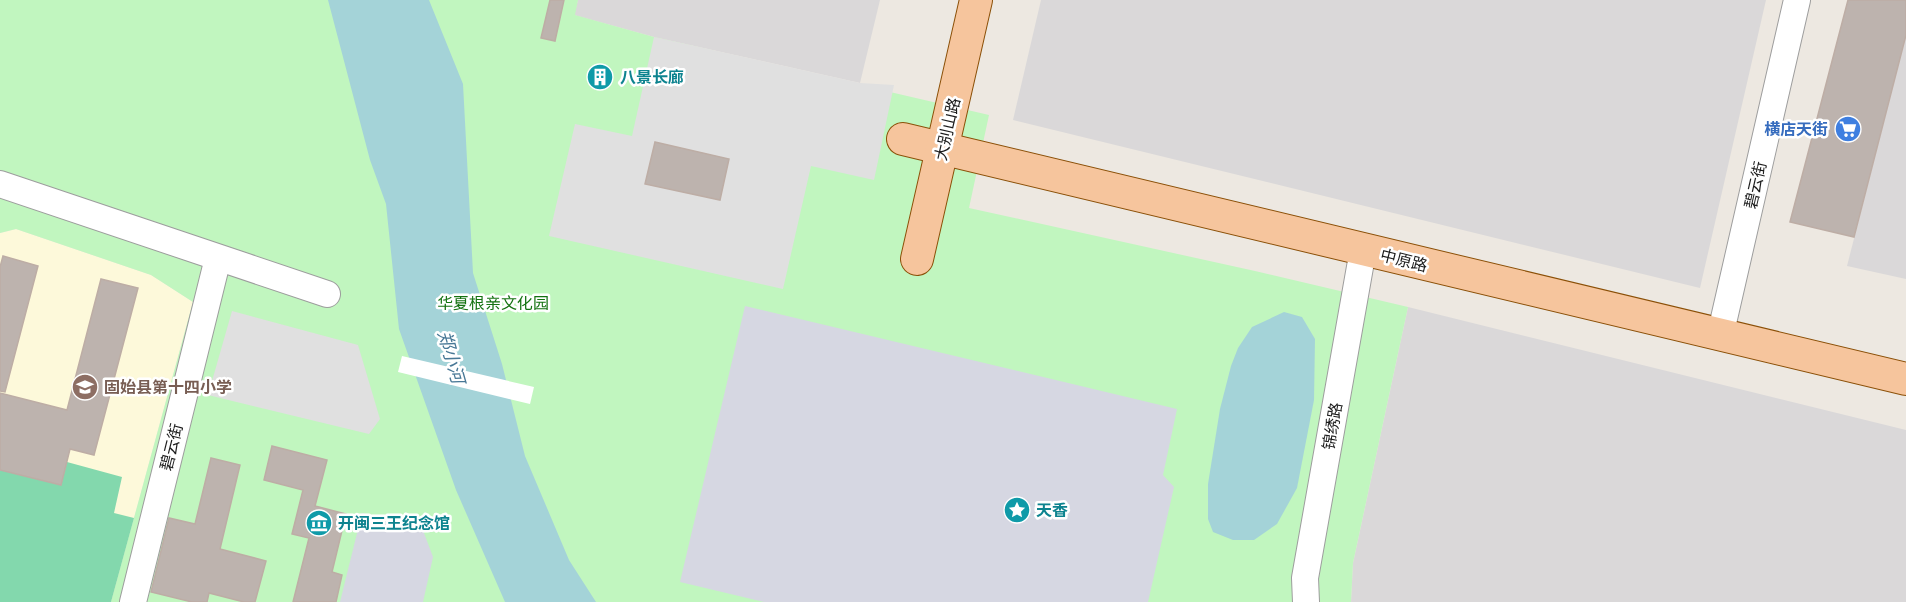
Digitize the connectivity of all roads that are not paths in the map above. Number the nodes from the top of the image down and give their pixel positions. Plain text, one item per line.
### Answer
1 (976, 0) edge
2 (1797, 0) edge
3 (903, 139) dead end
4 (942, 149) junction
5 (0, 184) edge
6 (1363, 250) junction
7 (218, 258) junction
8 (917, 259) dead end
9 (327, 294) dead end
10 (1720, 336) junction
11 (1906, 379) edge
12 (133, 602) edge
13 (1306, 602) edge

1 - 4 main road, 大别山路
2 - 10 street, 碧云街
3 - 4 main road, 中原路
4 - 6 main road, 中原路
4 - 8 main road, 大别山路
5 - 7 street
6 - 10 main road, 中原路
6 - 13 street, 锦绣路
7 - 9 street
7 - 12 street, 碧云街
10 - 11 main road, 中原路

